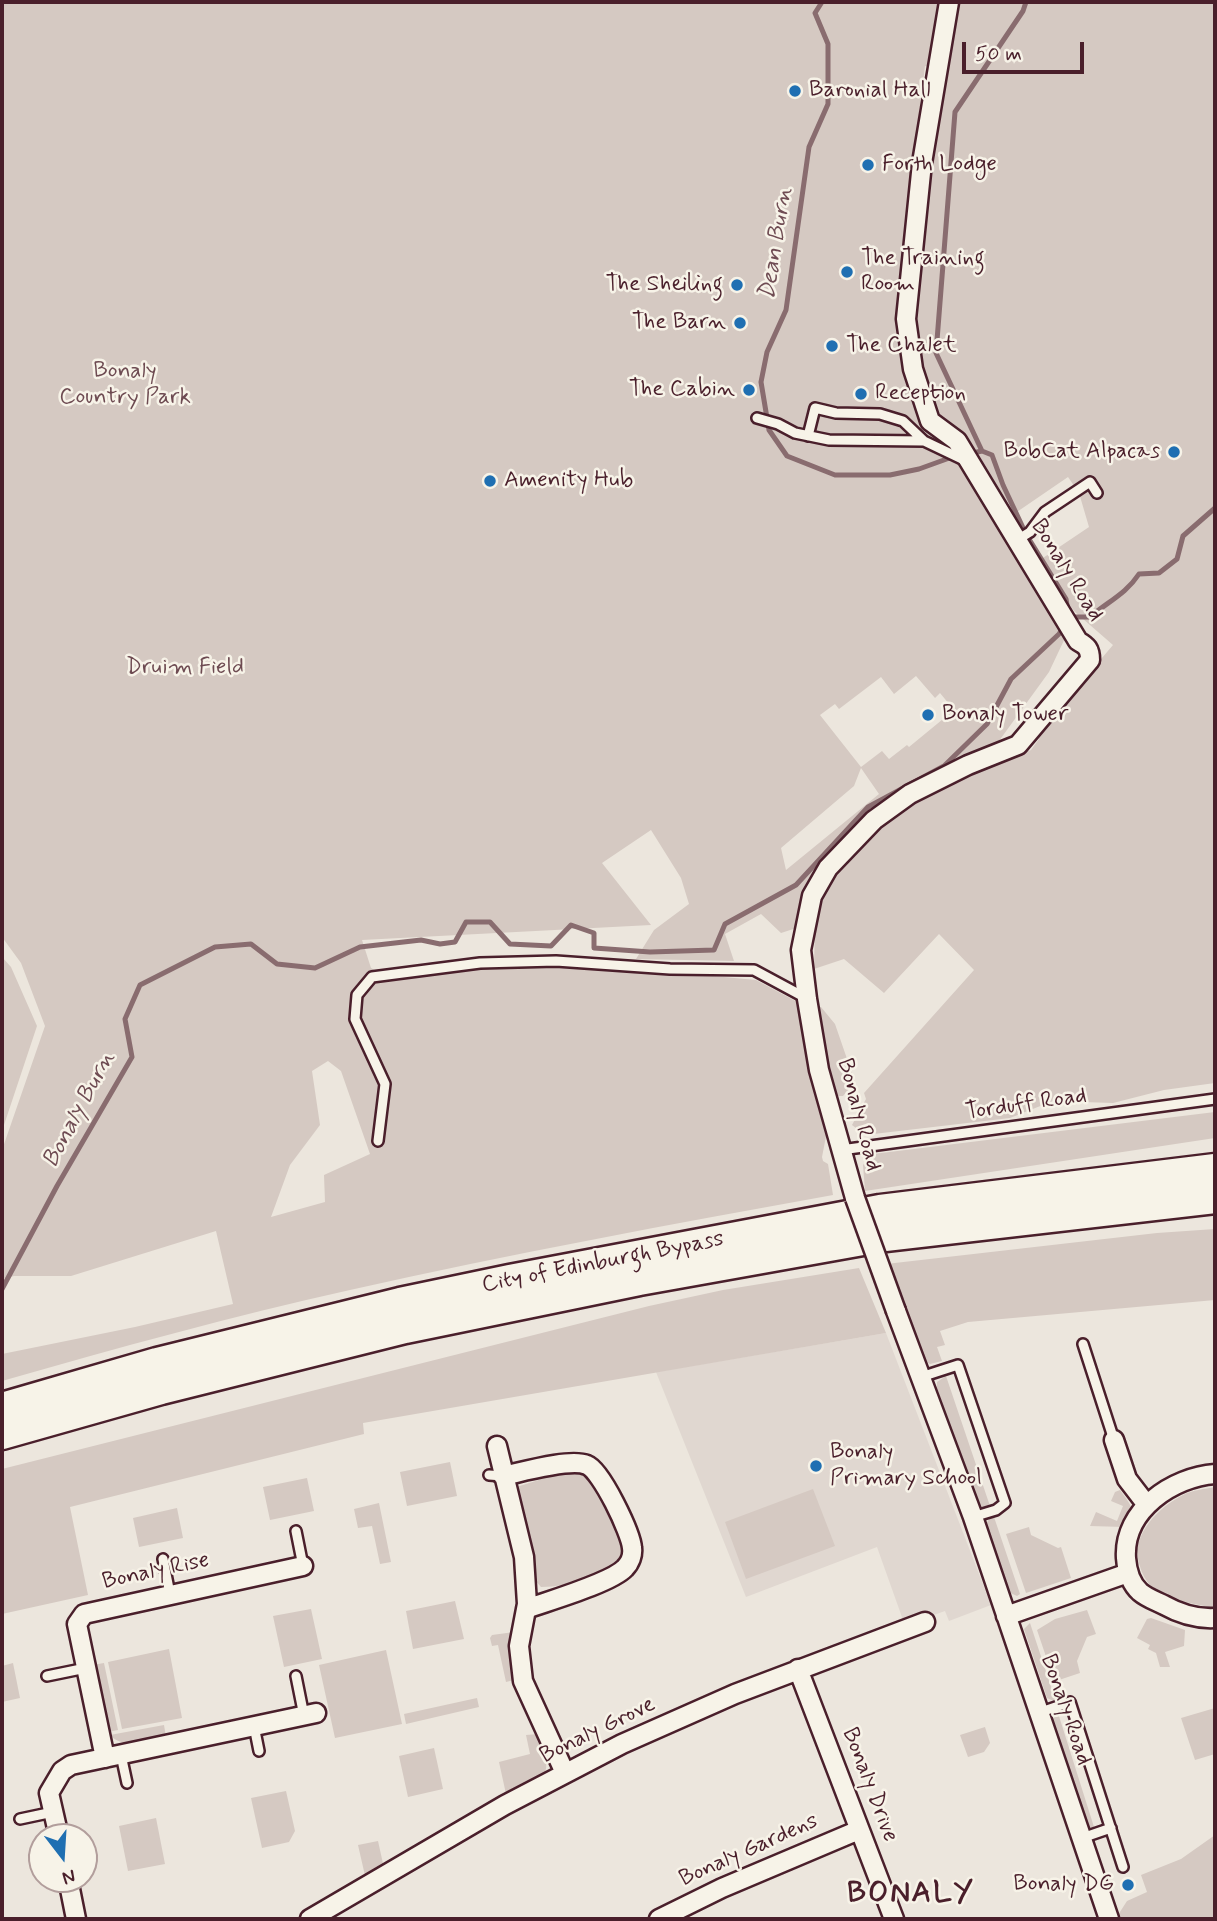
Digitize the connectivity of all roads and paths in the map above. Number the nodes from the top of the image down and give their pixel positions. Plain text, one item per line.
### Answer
1 (949, 2) edge
2 (757, 418) dead end
3 (808, 436) junction
4 (924, 440) junction
5 (962, 457) junction
6 (1097, 493) dead end
7 (1017, 540) junction
8 (807, 999) junction
9 (1215, 1099) edge
10 (378, 1141) dead end
11 (841, 1150) junction
12 (1215, 1169) edge
13 (1215, 1198) edge
14 (1083, 1344) dead end
15 (920, 1378) junction
16 (2, 1408) edge
17 (2, 1434) edge
18 (1114, 1440) joint
19 (497, 1446) dead end
20 (1215, 1474) edge
21 (496, 1476) junction
22 (1147, 1505) junction
23 (973, 1517) junction
24 (296, 1531) dead end
25 (163, 1559) dead end
26 (303, 1566) joint
27 (1128, 1573) junction
28 (170, 1594) junction
29 (526, 1609) junction
30 (1006, 1616) junction
31 (1215, 1618) edge
32 (925, 1622) dead end
33 (86, 1668) junction
34 (798, 1669) junction
35 (47, 1676) dead end
36 (296, 1676) dead end
37 (1041, 1712) junction
38 (310, 1714) joint
39 (254, 1726) junction
40 (259, 1751) dead end
41 (113, 1757) junction
42 (565, 1773) junction
43 (127, 1783) dead end
44 (53, 1812) junction
45 (20, 1819) dead end
46 (56, 1823) edge
47 (1111, 1828) junction
48 (859, 1830) junction
49 (1082, 1839) junction
50 (1123, 1867) dead end
51 (71, 1893) edge
52 (76, 1919) edge
53 (310, 1919) edge
54 (659, 1919) edge
55 (894, 1919) edge
56 (1110, 1919) edge

1 - 5 street, Bonaly Road
2 - 3 lane
3 - 4 lane
3 - 4 lane
4 - 5 lane
5 - 7 street, Bonaly Road
6 - 7 lane
7 - 8 street, Bonaly Road
8 - 10 lane
8 - 11 street, Bonaly Road
9 - 11 lane, Torduff Road
11 - 15 street, Bonaly Road, bridge
12 - 16 highway, City of Edinburgh Bypass
13 - 17 highway, City of Edinburgh Bypass
14 - 18 lane
15 - 23 street, Bonaly Road
15 - 23 lane
18 - 22 street
19 - 21 street
20 - 22 street
21 - 29 street
21 - 29 street
22 - 27 street
23 - 30 street, Bonaly Road
24 - 26 lane
25 - 28 lane
26 - 28 street, Bonaly Rise
27 - 30 street
27 - 31 street
28 - 33 street, Bonaly Rise
29 - 42 street
30 - 37 street, Bonaly Road
32 - 34 street, Bonaly Grove
33 - 35 lane
33 - 41 street, Bonaly Rise
34 - 42 street, Bonaly Grove
34 - 48 street, Bonaly Drive
36 - 38 lane
37 - 47 lane
37 - 49 street, Bonaly Road
38 - 39 street
39 - 40 lane
39 - 41 street
41 - 43 lane
41 - 44 street
42 - 53 street, Bonaly Grove
44 - 45 lane
44 - 46 street
47 - 49 lane
47 - 50 lane
48 - 54 street, Bonaly Gardens
48 - 55 street, Bonaly Drive
49 - 56 street, Bonaly Road
51 - 52 street

